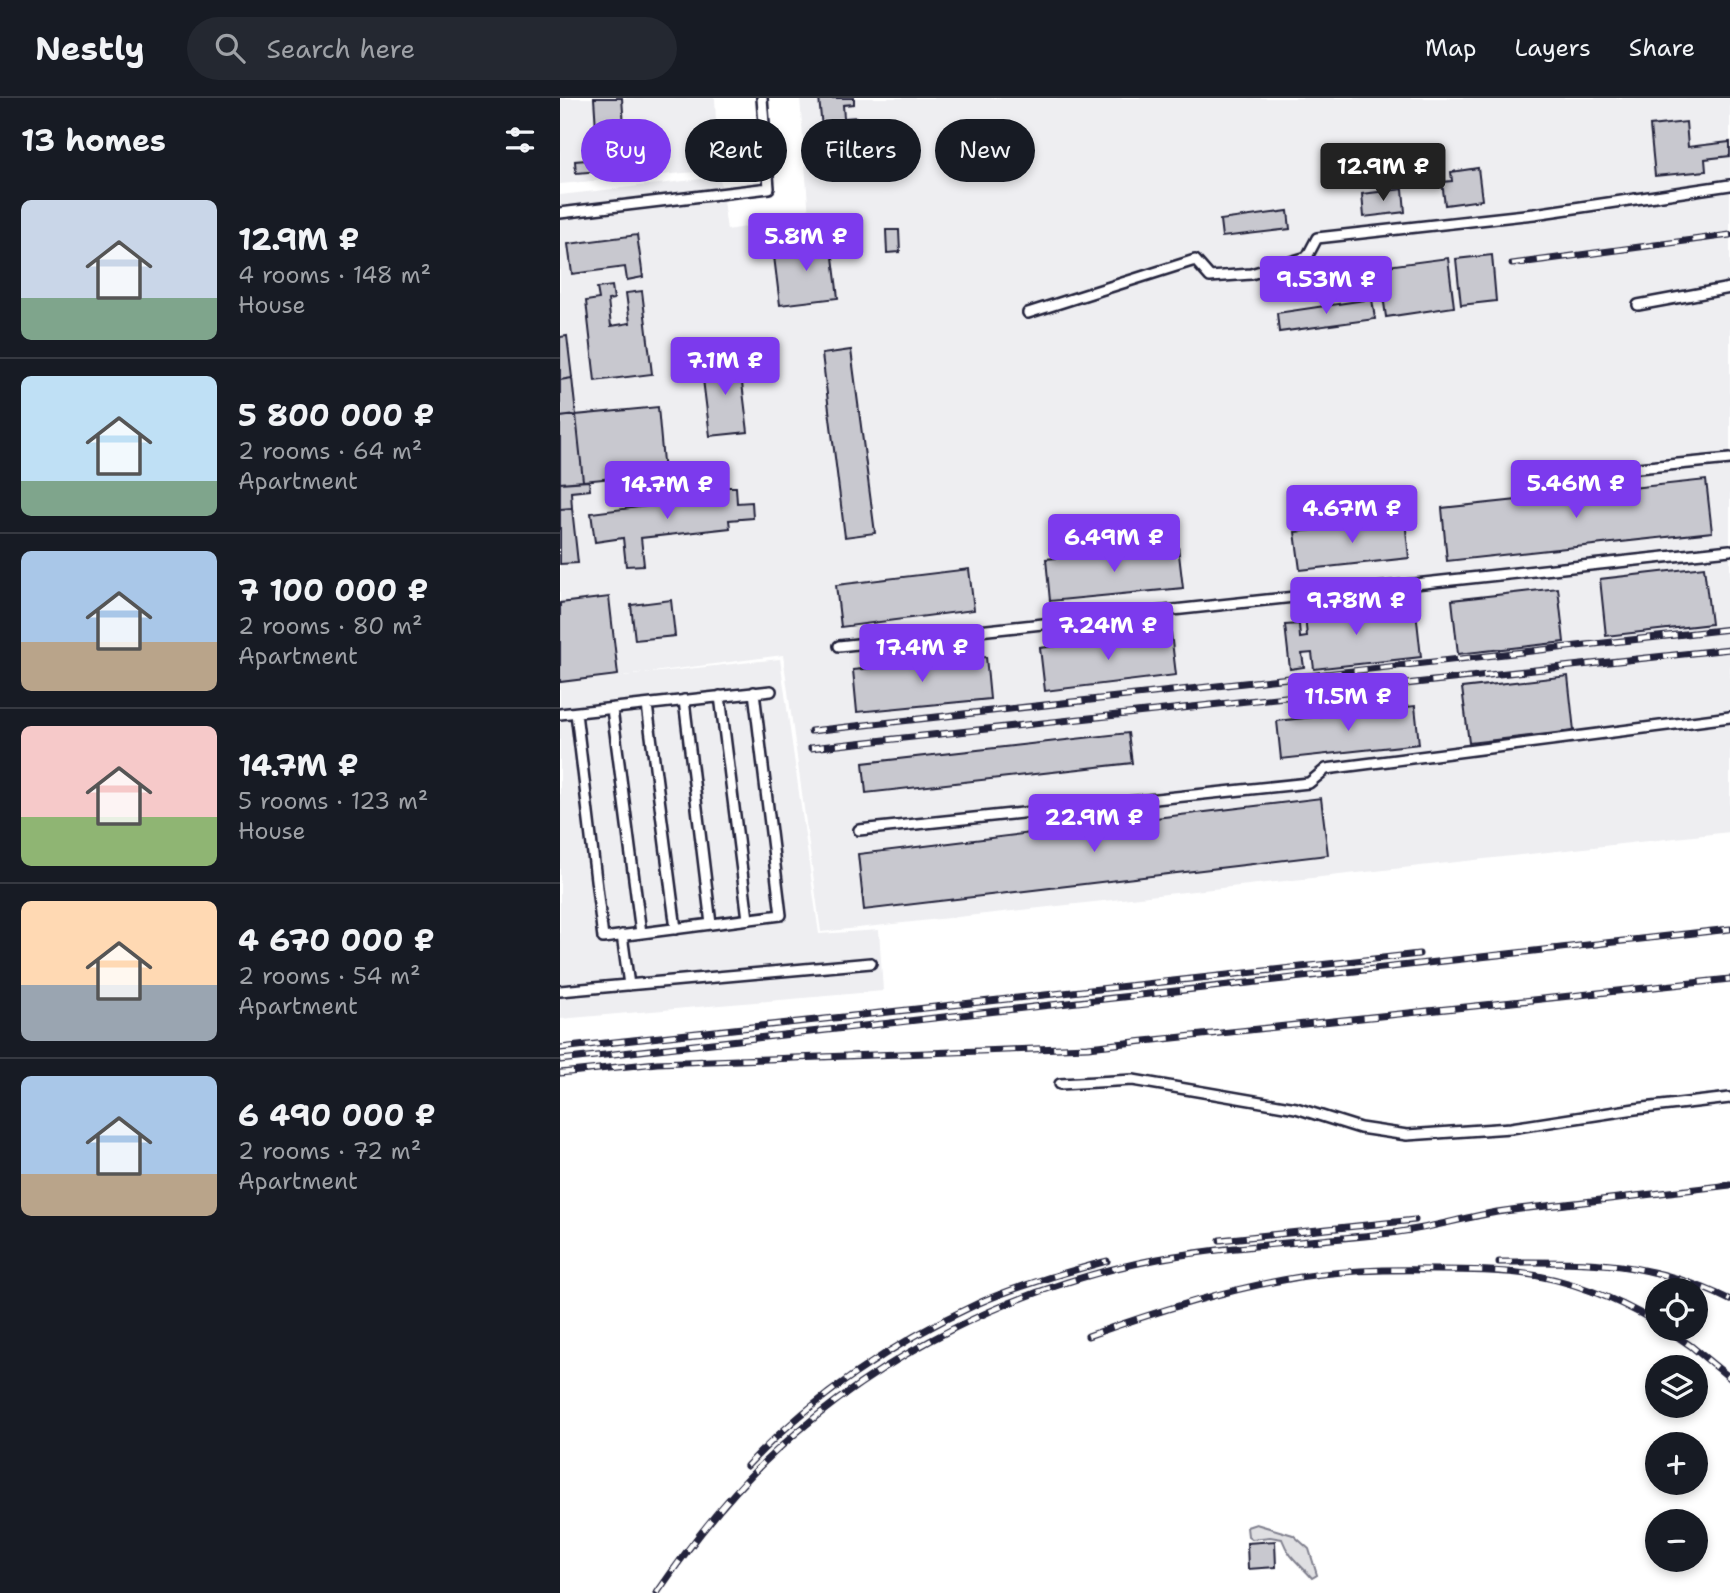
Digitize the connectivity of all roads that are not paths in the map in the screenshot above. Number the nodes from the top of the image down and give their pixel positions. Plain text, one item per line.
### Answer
1 (762, 98) edge
2 (1730, 186) edge
3 (560, 213) edge
4 (1730, 288) edge
5 (1637, 305) dead end
6 (1028, 313) dead end
7 (1730, 459) edge
8 (1576, 474) dead end
9 (1730, 550) edge
10 (838, 646) dead end
11 (771, 691) dead end
12 (754, 692) junction
13 (720, 696) junction
14 (684, 700) junction
15 (648, 705) junction
16 (612, 709) junction
17 (576, 713) junction
18 (560, 714) edge
19 (1730, 717) edge
20 (859, 830) dead end
21 (748, 919) junction
22 (711, 924) junction
23 (676, 929) junction
24 (641, 933) junction
25 (622, 935) junction
26 (871, 962) dead end
27 (629, 985) junction
28 (560, 991) edge
29 (1060, 1084) dead end
30 (1730, 1098) edge

1 - 3 lane
2 - 6 lane
4 - 5 lane
7 - 8 lane
9 - 10 lane
11 - 12 lane
12 - 13 lane
12 - 21 lane
13 - 14 lane
13 - 21 lane
14 - 15 lane
14 - 22 lane
15 - 16 lane
15 - 23 lane
16 - 17 lane
16 - 24 lane
17 - 18 lane
17 - 25 lane
19 - 20 lane
21 - 22 lane
22 - 23 lane
23 - 24 lane
24 - 25 lane
25 - 27 lane
26 - 27 lane
27 - 28 lane
29 - 30 lane

